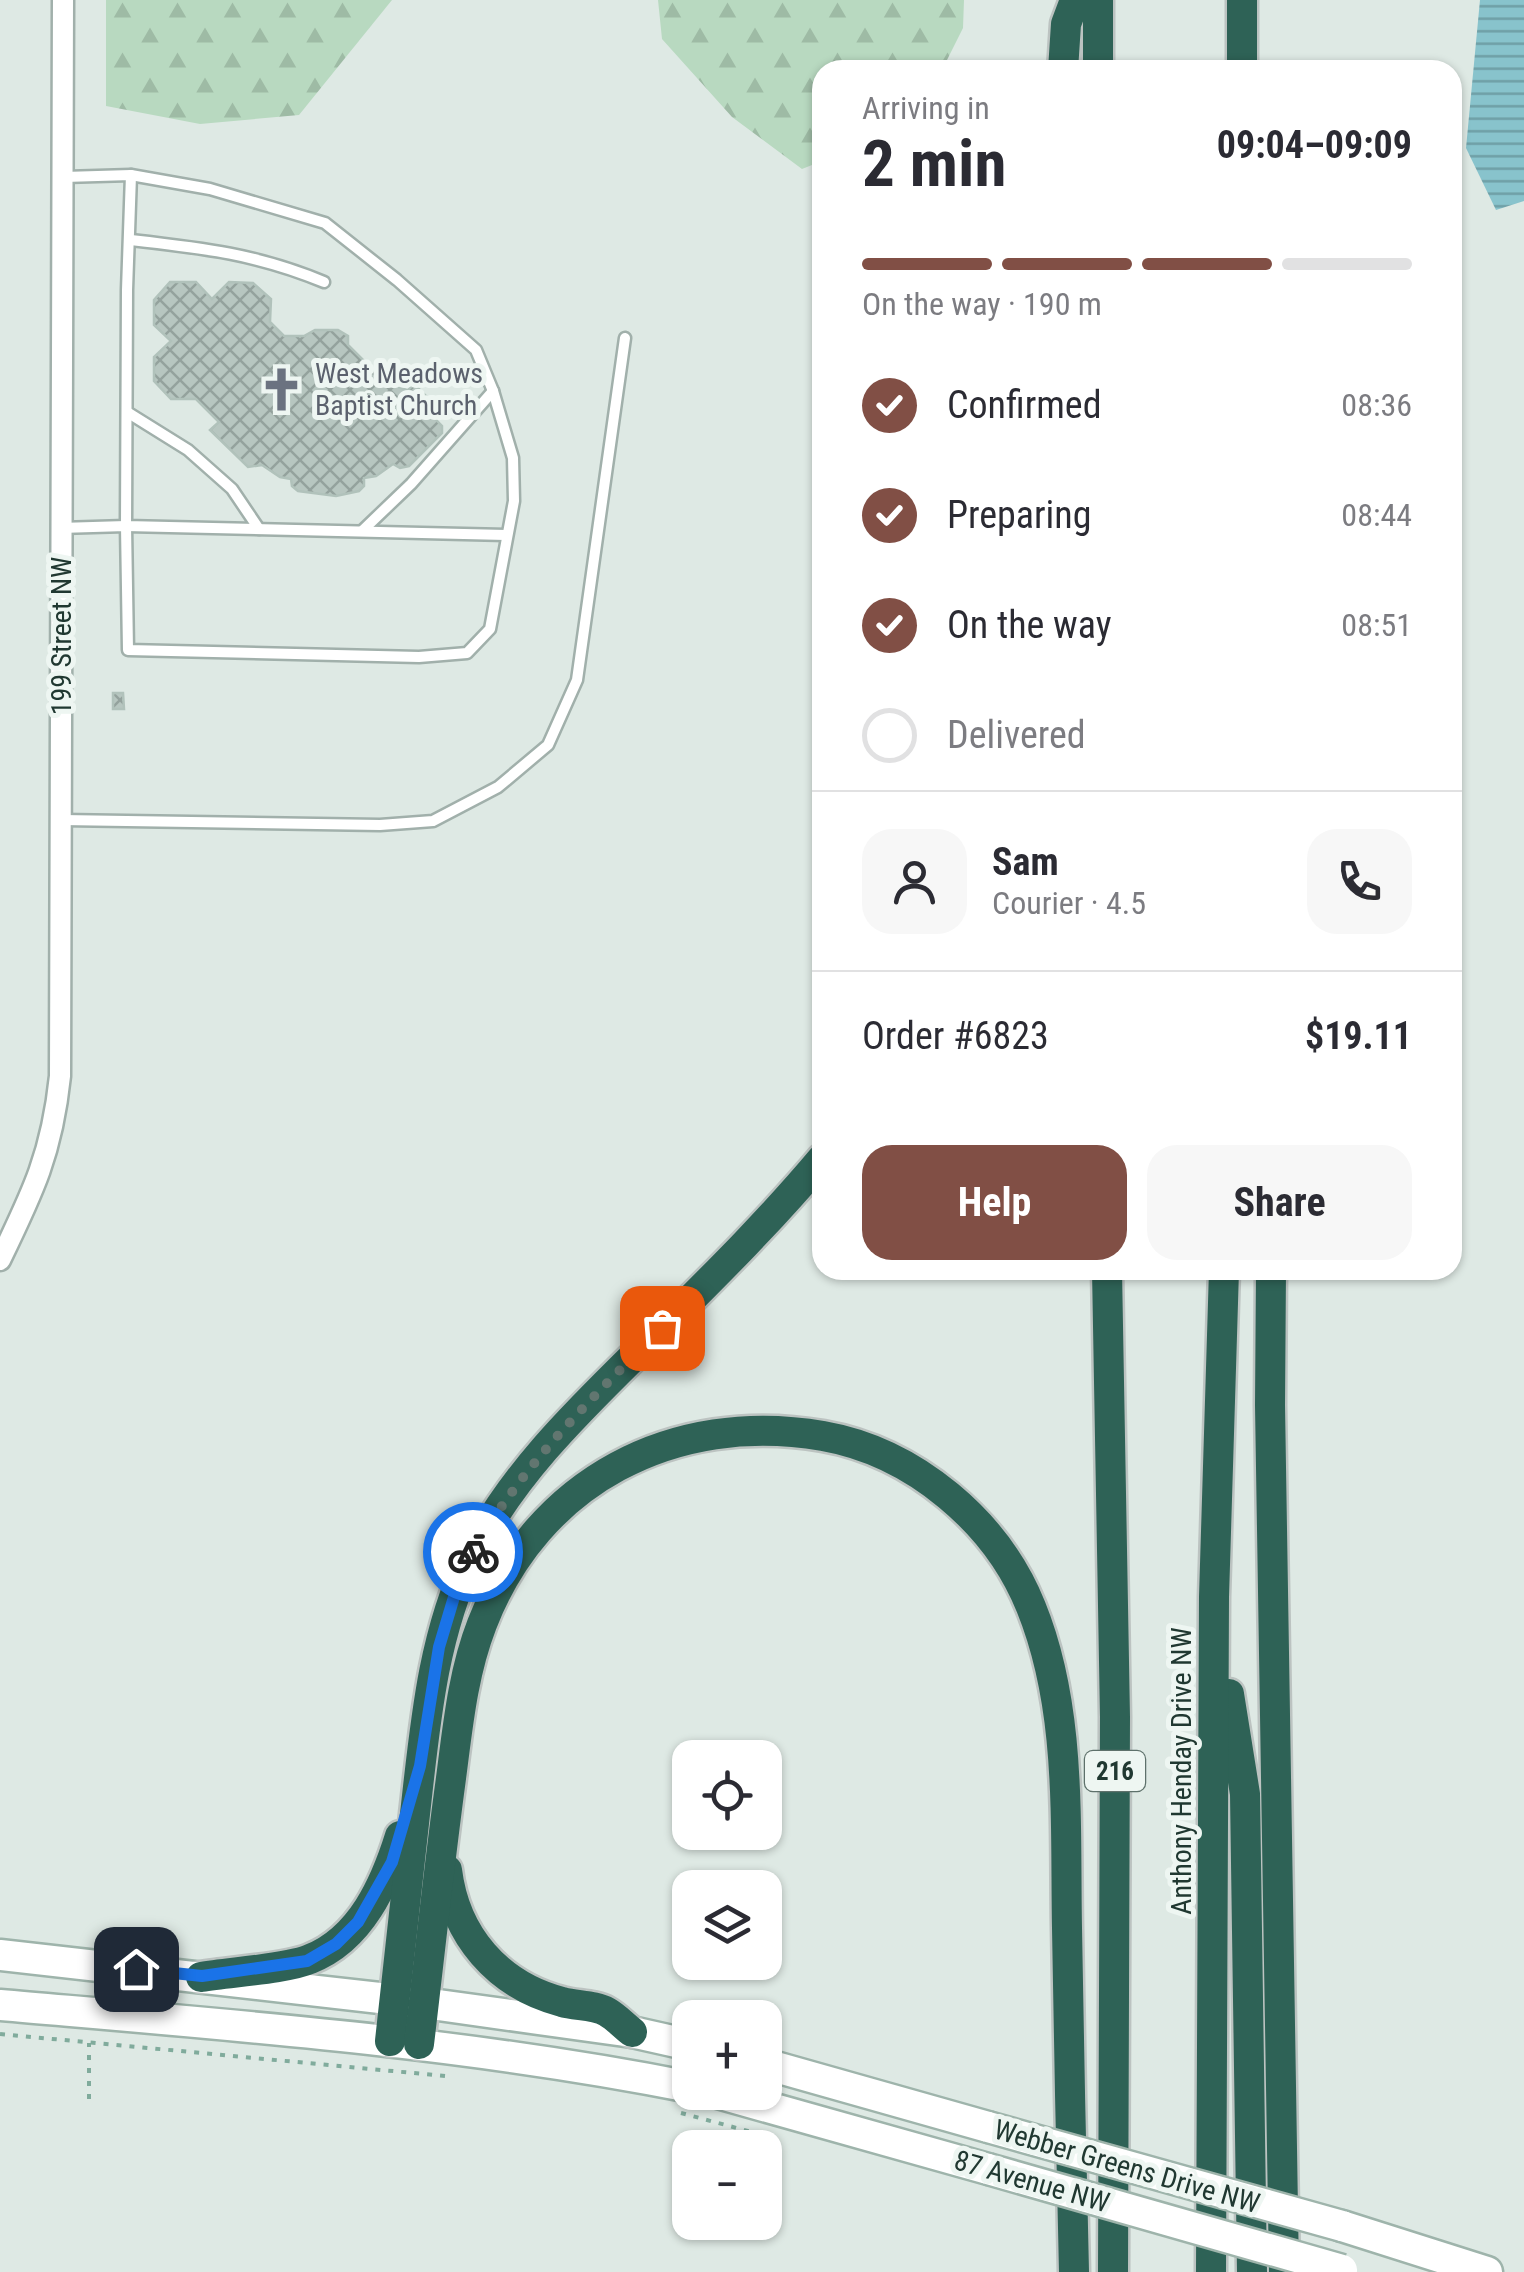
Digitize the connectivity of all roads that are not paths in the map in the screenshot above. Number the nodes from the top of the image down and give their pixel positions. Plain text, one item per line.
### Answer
1 (63, 0) edge
2 (1074, 0) edge
3 (1098, 0) edge
4 (1242, 0) edge
5 (1064, 60) edge
6 (1098, 60) edge
7 (1242, 60) edge
8 (131, 175) junction
9 (64, 177) junction
10 (130, 240) junction
11 (324, 282) dead end
12 (625, 338) dead end
13 (492, 391) junction
14 (127, 412) junction
15 (126, 526) junction
16 (60, 528) junction
17 (258, 529) junction
18 (362, 531) junction
19 (506, 535) junction
20 (62, 820) junction
21 (812, 1170) edge
22 (0, 1260) edge
23 (1107, 1280) edge
24 (1224, 1280) edge
25 (1271, 1280) edge
26 (1214, 1597) junction
27 (420, 1766) junction
28 (444, 1837) junction
29 (0, 1955) edge
30 (202, 1976) junction
31 (409, 2002) junction
32 (0, 2005) edge
33 (632, 2032) junction
34 (405, 2042) junction
35 (672, 2042) edge
36 (782, 2069) edge
37 (672, 2096) edge
38 (779, 2110) edge
39 (1345, 2271) edge
40 (1074, 2272) edge
41 (1112, 2272) edge
42 (1211, 2272) edge
43 (1252, 2272) edge
44 (1284, 2272) edge
45 (1487, 2272) edge

1 - 9 street, 199 Street NW
2 - 5 highway
3 - 6 highway
4 - 7 highway
8 - 9 lane
8 - 10 lane
8 - 13 lane
9 - 16 street, 199 Street NW
10 - 11 lane
10 - 14 lane
12 - 20 lane
13 - 18 lane
13 - 19 lane
14 - 15 lane
14 - 17 lane
15 - 16 lane
15 - 17 lane
15 - 19 lane
16 - 20 street, 199 Street NW
17 - 18 lane
18 - 19 lane
20 - 22 street, 199 Street NW
21 - 27 highway
23 - 41 highway, 216
24 - 26 highway, Anthony Henday Drive NW
25 - 44 highway
26 - 42 highway, Anthony Henday Drive NW
26 - 43 highway
27 - 30 highway
27 - 31 highway
28 - 31 highway
28 - 33 highway
28 - 40 highway
29 - 30 main road
30 - 31 main road
31 - 33 main road
31 - 34 highway
32 - 34 main road
33 - 35 main road
34 - 37 main road
36 - 45 main road, Webber Greens Drive NW, bridge
38 - 39 main road, 87 Avenue NW, bridge

